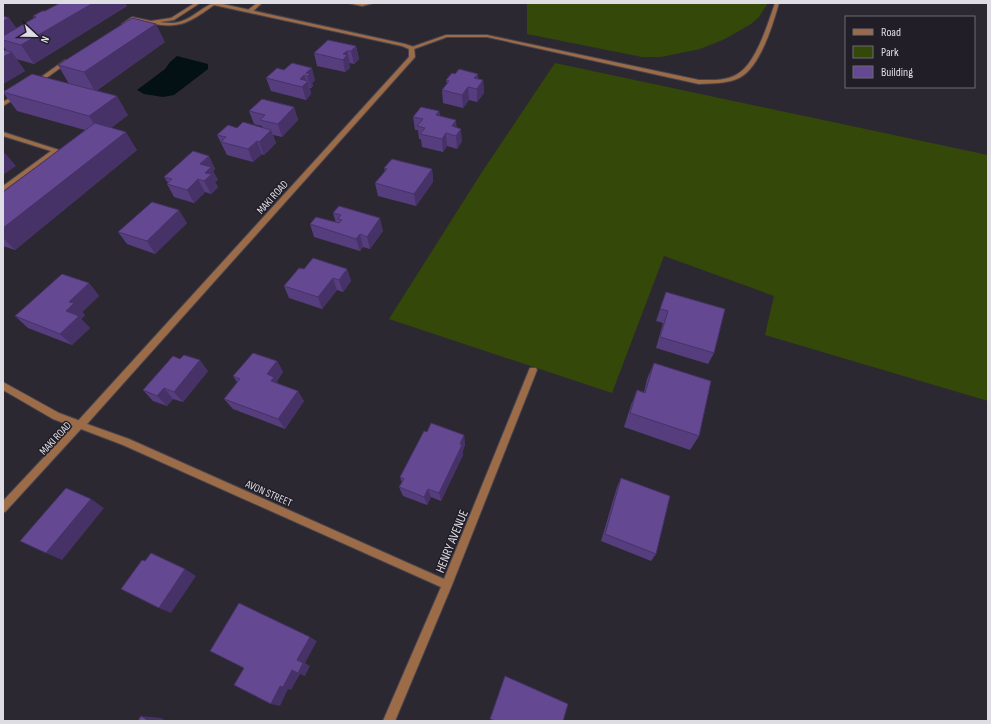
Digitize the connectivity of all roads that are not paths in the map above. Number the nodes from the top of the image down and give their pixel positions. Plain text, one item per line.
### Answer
1 (198, 3) edge
2 (213, 3) edge
3 (260, 3) edge
4 (350, 3) edge
5 (372, 3) edge
6 (777, 3) edge
7 (250, 11) junction
8 (180, 14) junction
9 (194, 17) junction
10 (151, 22) junction
11 (119, 27) edge
12 (412, 48) junction
13 (74, 57) edge
14 (29, 87) edge
15 (22, 91) edge
16 (3, 104) edge
17 (3, 134) edge
18 (3, 189) edge
19 (533, 370) dead end
20 (3, 386) edge
21 (80, 425) junction
22 (3, 508) edge
23 (447, 585) junction
24 (389, 721) edge

1 - 8 street
2 - 7 street
2 - 9 street
3 - 7 street
4 - 5 street
6 - 12 street
7 - 12 street
8 - 9 street
8 - 10 street
9 - 10 street
10 - 11 street
12 - 21 street, MAKI ROAD
13 - 14 street
15 - 16 street
17 - 18 street
19 - 23 street, HENRY AVENUE
20 - 21 street, AVON STREET
21 - 22 street, MAKI ROAD
21 - 23 street, AVON STREET
23 - 24 street, HENRY AVENUE

